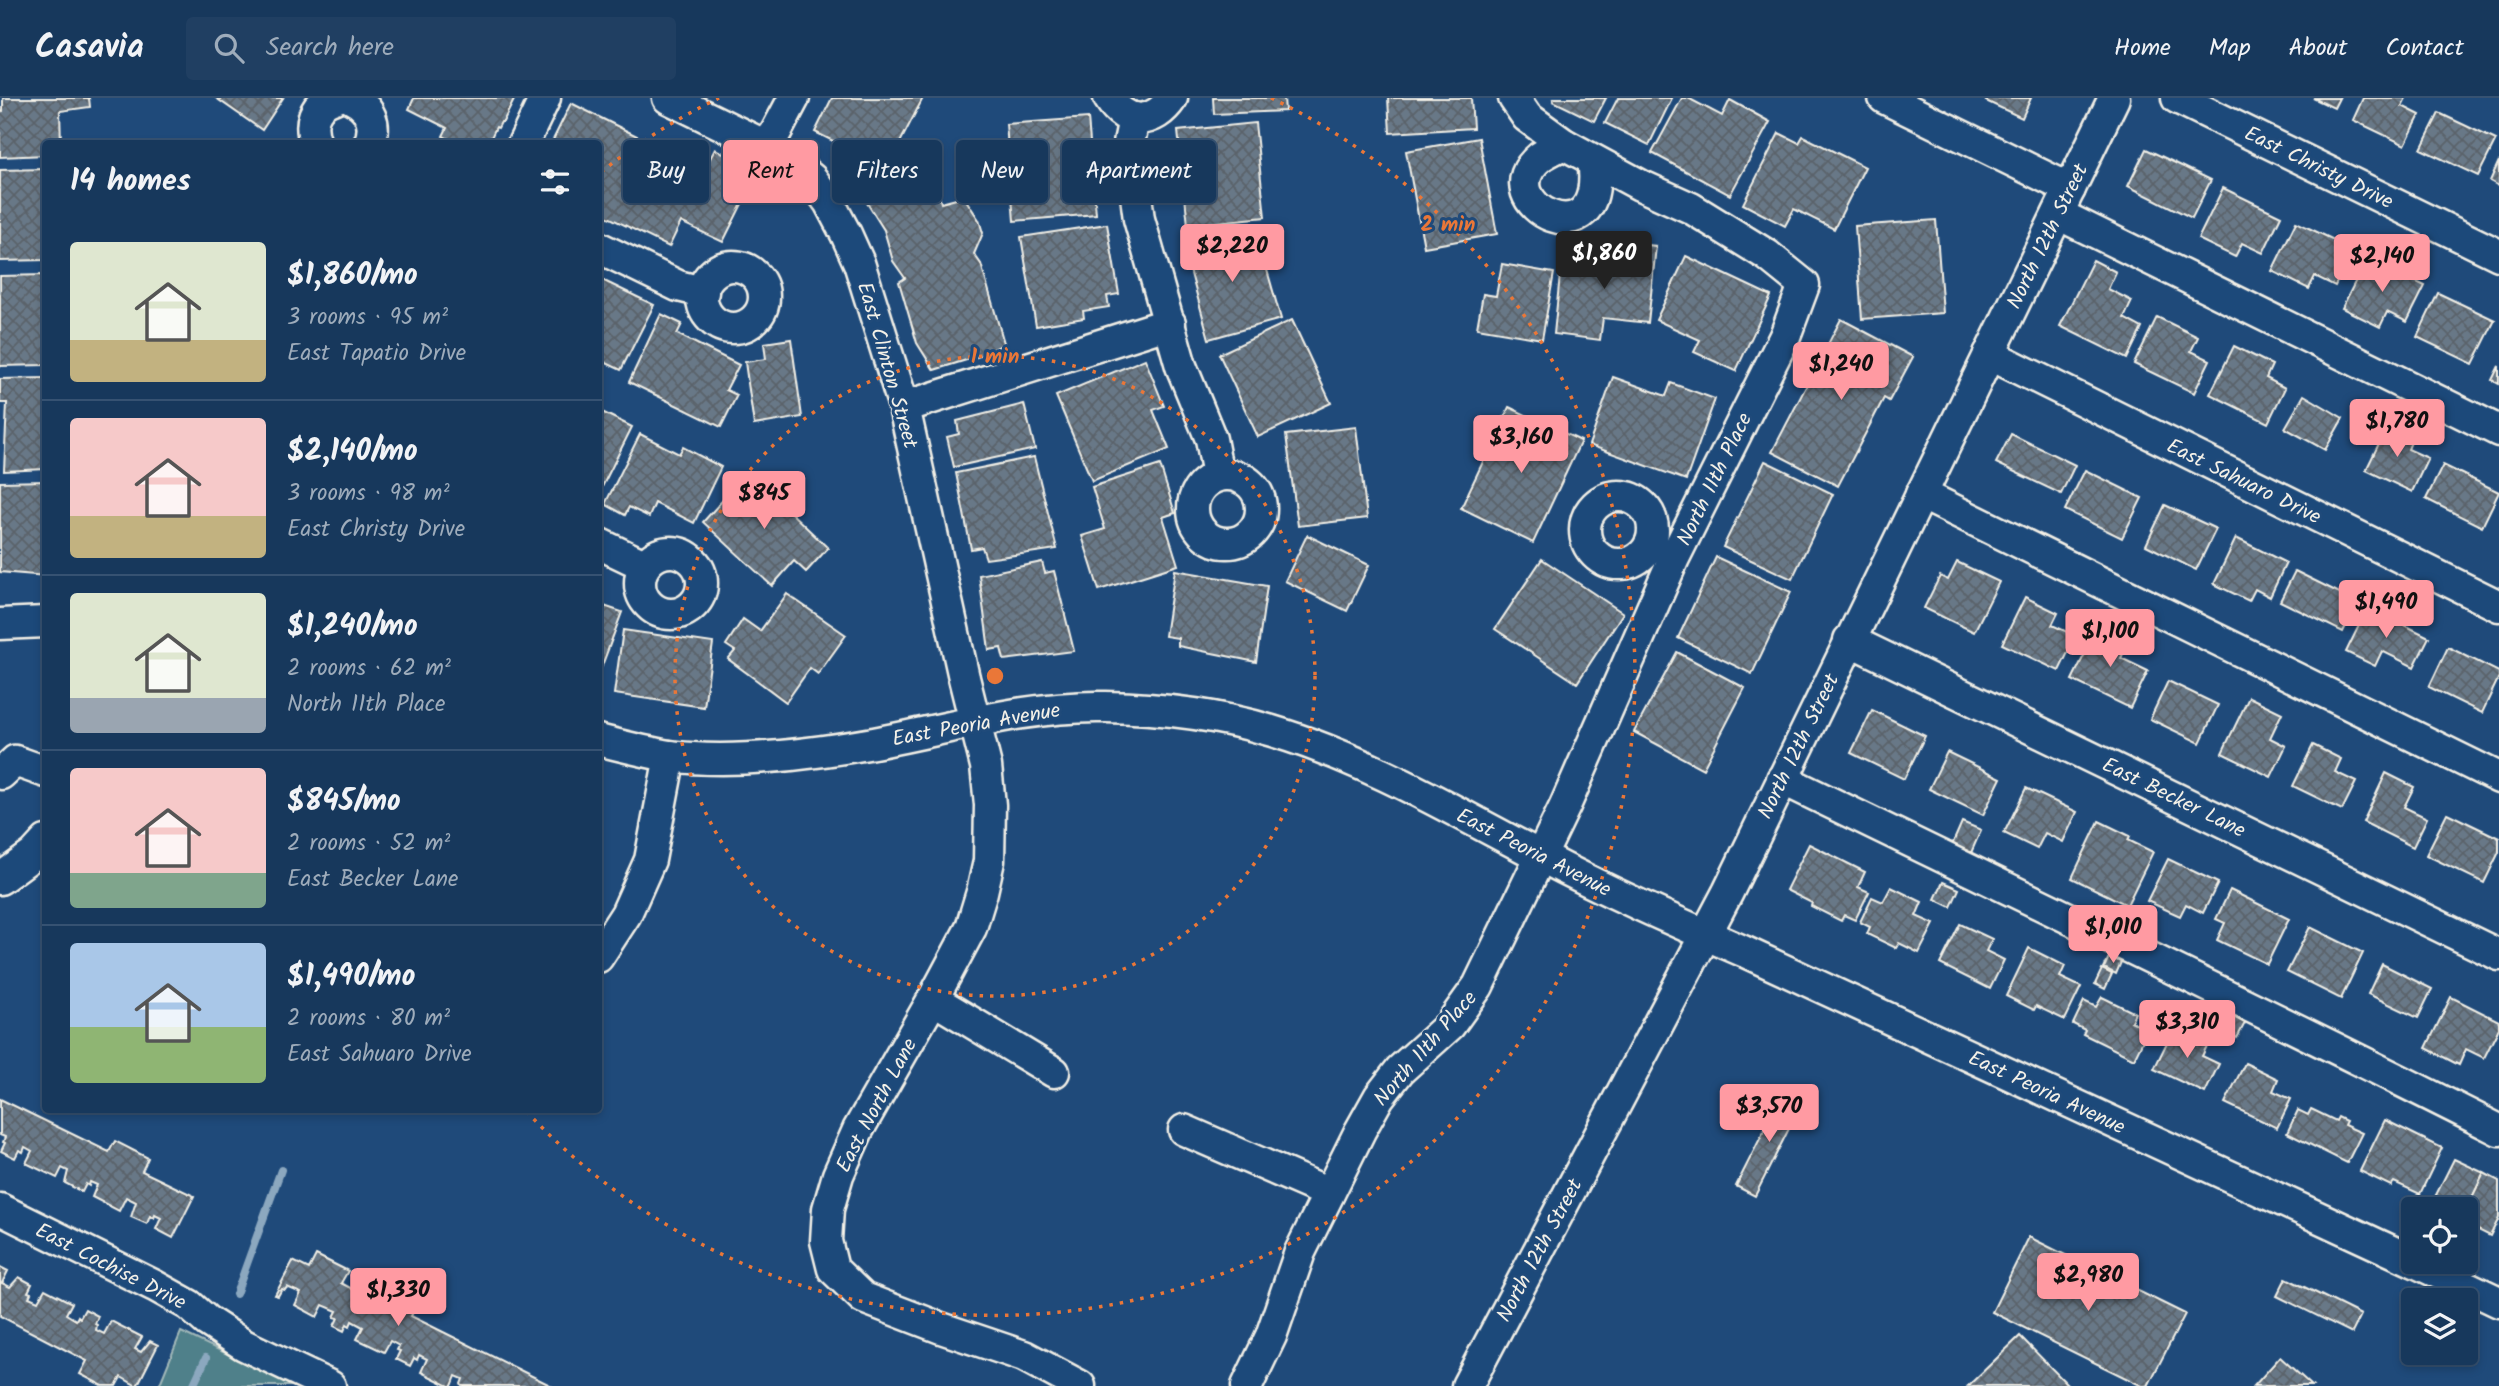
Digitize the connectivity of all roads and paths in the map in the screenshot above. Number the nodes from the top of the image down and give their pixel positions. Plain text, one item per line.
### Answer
1 (335, 98) edge
2 (351, 98) edge
3 (545, 98) edge
4 (668, 98) edge
5 (794, 98) edge
6 (1109, 98) edge
7 (1172, 98) edge
8 (1514, 98) edge
9 (1884, 98) edge
10 (2114, 98) edge
11 (2177, 98) edge
12 (1134, 118) junction
13 (315, 140) edge
14 (374, 140) edge
15 (525, 140) edge
16 (754, 140) edge
17 (772, 140) edge
18 (1564, 144) junction
19 (1593, 160) junction
20 (818, 187) edge
21 (2064, 202) junction
22 (602, 249) edge
23 (2499, 255) edge
24 (703, 292) dead end
25 (1170, 323) junction
26 (1989, 354) junction
27 (904, 407) junction
28 (2499, 431) edge
29 (1218, 475) dead end
30 (1921, 494) junction
31 (602, 545) edge
32 (644, 565) dead end
33 (2499, 607) edge
34 (42, 622) edge
35 (0, 624) edge
36 (1849, 640) junction
37 (975, 723) junction
38 (602, 741) edge
39 (670, 756) junction
40 (12, 760) edge
41 (42, 771) edge
42 (2499, 778) edge
43 (1782, 779) junction
44 (42, 845) edge
45 (1541, 857) junction
46 (0, 879) edge
47 (1706, 935) junction
48 (602, 951) edge
49 (2499, 955) edge
50 (933, 999) junction
51 (1054, 1072) dead end
52 (1184, 1130) dead end
53 (2499, 1130) edge
54 (1329, 1193) junction
55 (0, 1209) edge
56 (2401, 1255) edge
57 (2441, 1274) edge
58 (2499, 1302) edge
59 (330, 1386) edge
60 (1080, 1386) edge
61 (1247, 1386) edge
62 (1467, 1386) edge

1 - 13 street
2 - 14 street
3 - 15 street
4 - 16 street, East Clinton Street
5 - 17 street
6 - 12 street
7 - 12 street
8 - 18 street
9 - 21 street
10 - 21 street, North 12th Street
11 - 23 street, East Christy Drive
12 - 25 street
18 - 19 street
18 - 19 street
19 - 45 street, North 11th Place
20 - 27 street, East Clinton Street
21 - 26 street, North 12th Street
21 - 28 street
22 - 24 street
25 - 27 street
25 - 29 street
26 - 30 street, North 12th Street
26 - 33 street, East Sahuaro Drive
27 - 37 street, East Clinton Street
30 - 36 street, North 12th Street
30 - 42 street
31 - 32 street
34 - 35 street
36 - 43 street, North 12th Street
36 - 49 street, East Becker Lane
37 - 39 street, East Peoria Avenue
37 - 45 street, East Peoria Avenue
37 - 50 street, East North Lane
38 - 39 street, East Peoria Avenue
39 - 48 street
40 - 41 street
43 - 47 street, North 12th Street
43 - 53 street
44 - 46 street
45 - 47 street, East Peoria Avenue
45 - 54 street, North 11th Place
47 - 56 street, East Peoria Avenue
47 - 62 street, North 12th Street
50 - 51 street
50 - 60 street, East North Lane
52 - 54 street
54 - 61 street, North 11th Place
55 - 59 street, East Cochise Drive
57 - 58 street, East Peoria Avenue

